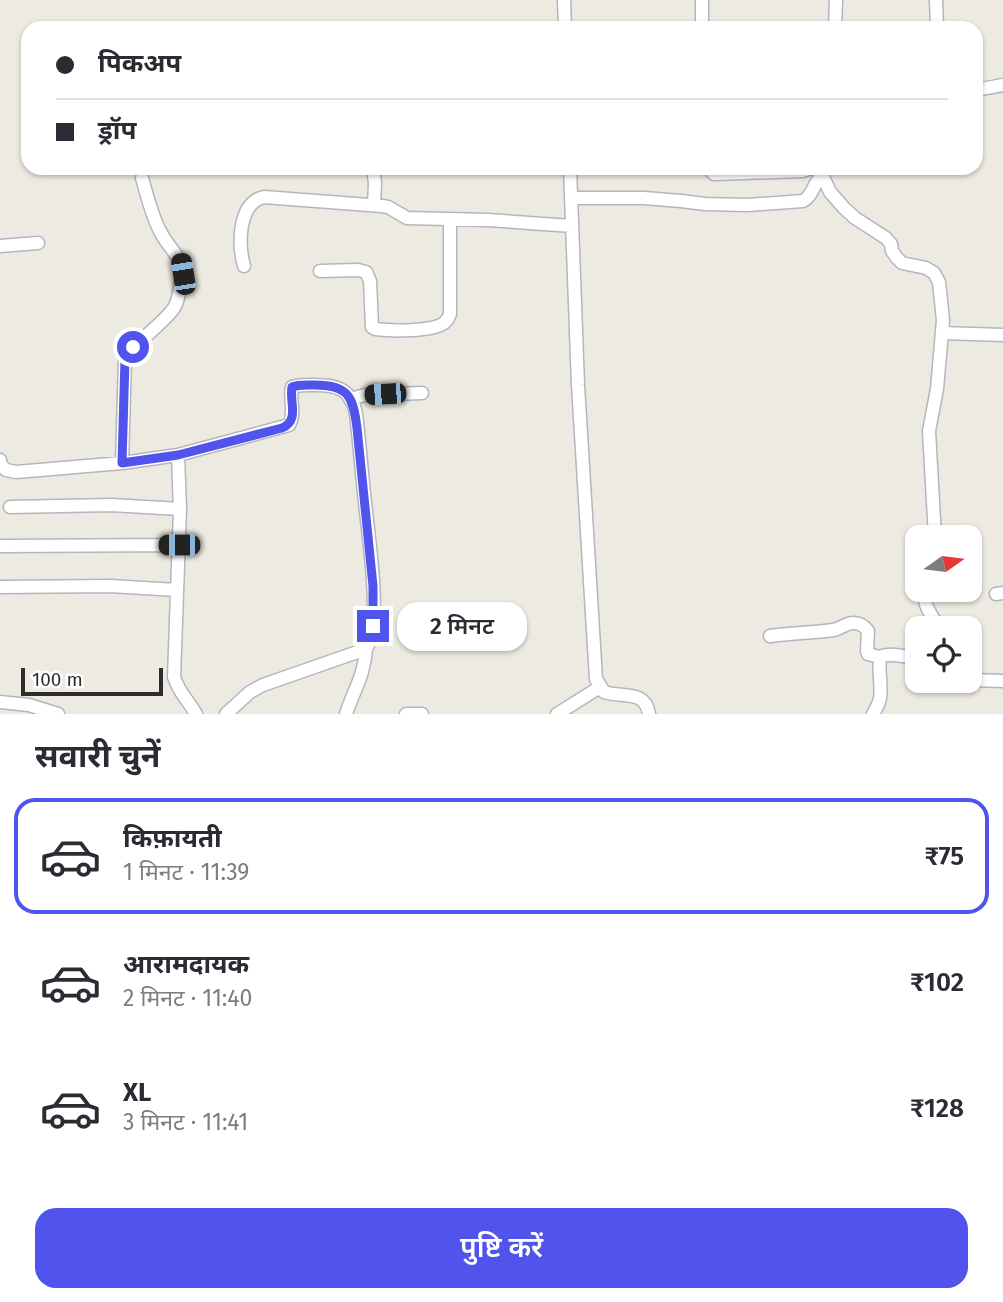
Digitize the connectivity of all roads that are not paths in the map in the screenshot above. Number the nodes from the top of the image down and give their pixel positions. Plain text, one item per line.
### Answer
1 (564, 0) edge
2 (702, 0) edge
3 (836, 0) edge
4 (936, 0) edge
5 (565, 21) edge
6 (702, 21) edge
7 (835, 21) edge
8 (937, 21) edge
9 (1003, 85) edge
10 (983, 89) edge
11 (374, 175) edge
12 (570, 175) edge
13 (817, 175) edge
14 (819, 175) edge
15 (142, 178) dead end
16 (571, 198) junction
17 (374, 205) junction
18 (450, 220) junction
19 (572, 226) junction
20 (38, 243) dead end
21 (0, 246) edge
22 (244, 265) dead end
23 (320, 271) dead end
24 (942, 333) junction
25 (1003, 335) edge
26 (422, 393) dead end
27 (350, 399) junction
28 (178, 455) junction
29 (0, 460) edge
30 (122, 463) junction
31 (10, 507) dead end
32 (180, 509) junction
33 (934, 525) edge
34 (179, 545) junction
35 (0, 546) edge
36 (0, 587) edge
37 (177, 590) junction
38 (770, 636) dead end
39 (366, 649) junction
40 (905, 656) edge
41 (880, 657) junction
42 (982, 680) edge
43 (1003, 681) edge
44 (600, 687) junction
45 (0, 702) edge
46 (58, 714) edge
47 (196, 714) edge
48 (226, 714) edge
49 (346, 714) edge
50 (406, 714) edge
51 (422, 714) edge
52 (557, 714) edge
53 (649, 714) edge
54 (873, 714) edge

1 - 5 street
2 - 6 street
3 - 7 street
4 - 8 street
9 - 10 street
11 - 17 street
12 - 16 street
13 - 16 street
14 - 24 street
15 - 30 street
16 - 19 street
17 - 18 street
17 - 22 street
18 - 19 street
18 - 23 street
19 - 44 street
20 - 21 street
24 - 25 street
24 - 33 street
26 - 27 street
27 - 28 street
27 - 39 street
28 - 30 street
28 - 32 street
29 - 30 street
31 - 32 street
32 - 34 street
34 - 35 street
34 - 37 street
36 - 37 street
37 - 47 street
38 - 41 street
39 - 48 street
39 - 49 street
40 - 41 street
41 - 54 street
42 - 43 street
44 - 52 street
44 - 53 street
45 - 46 street
50 - 51 street

